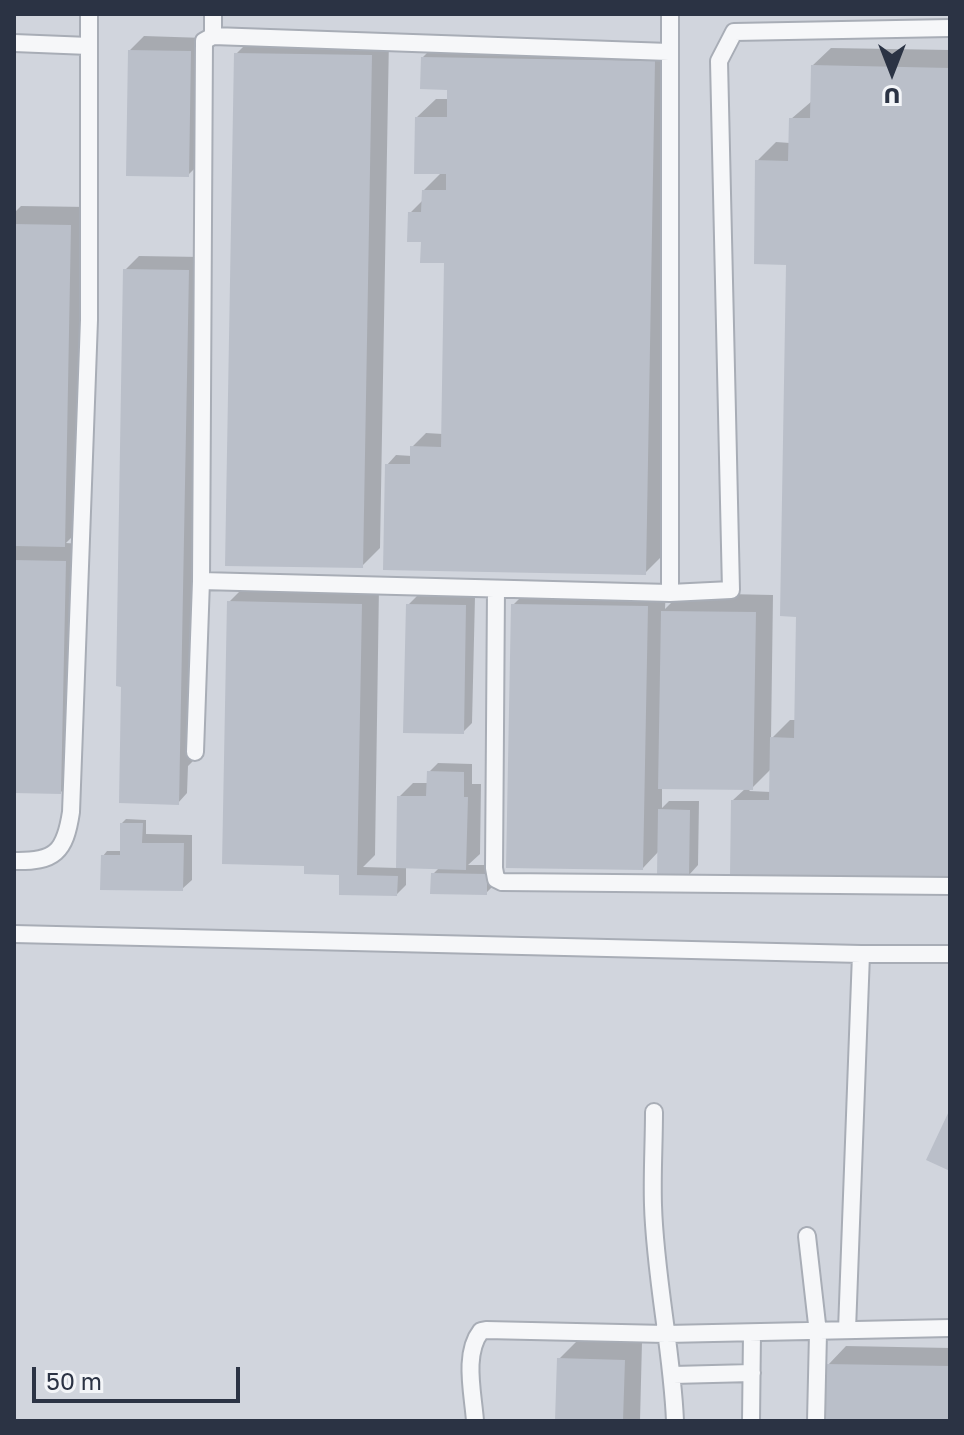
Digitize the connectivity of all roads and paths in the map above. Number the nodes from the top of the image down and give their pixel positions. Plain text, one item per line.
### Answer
1 (89, 14) edge
2 (213, 14) edge
3 (670, 14) edge
4 (950, 28) edge
5 (213, 36) junction
6 (14, 43) edge
7 (89, 46) junction
8 (669, 52) junction
9 (201, 581) junction
10 (496, 589) junction
11 (670, 593) junction
12 (195, 752) dead end
13 (14, 861) edge
14 (950, 886) edge
15 (14, 934) edge
16 (861, 954) junction
17 (950, 954) edge
18 (654, 1112) dead end
19 (807, 1236) dead end
20 (950, 1328) edge
21 (847, 1330) junction
22 (752, 1333) junction
23 (818, 1333) junction
24 (666, 1334) junction
25 (752, 1373) junction
26 (673, 1375) junction
27 (475, 1421) edge
28 (675, 1421) edge
29 (751, 1421) edge
30 (816, 1421) edge

1 - 7 lane
2 - 5 lane
3 - 8 lane
4 - 11 lane
5 - 8 lane
5 - 9 lane
6 - 7 lane
7 - 13 lane
8 - 11 lane
9 - 10 lane
9 - 12 lane
10 - 11 lane
10 - 14 lane
15 - 16 lane
16 - 17 lane
16 - 21 lane
18 - 24 lane
19 - 23 lane
20 - 21 lane
21 - 23 lane
22 - 23 lane
22 - 24 lane
22 - 25 lane
23 - 30 lane
24 - 26 lane
24 - 27 lane
25 - 26 lane
25 - 29 lane
26 - 28 lane

